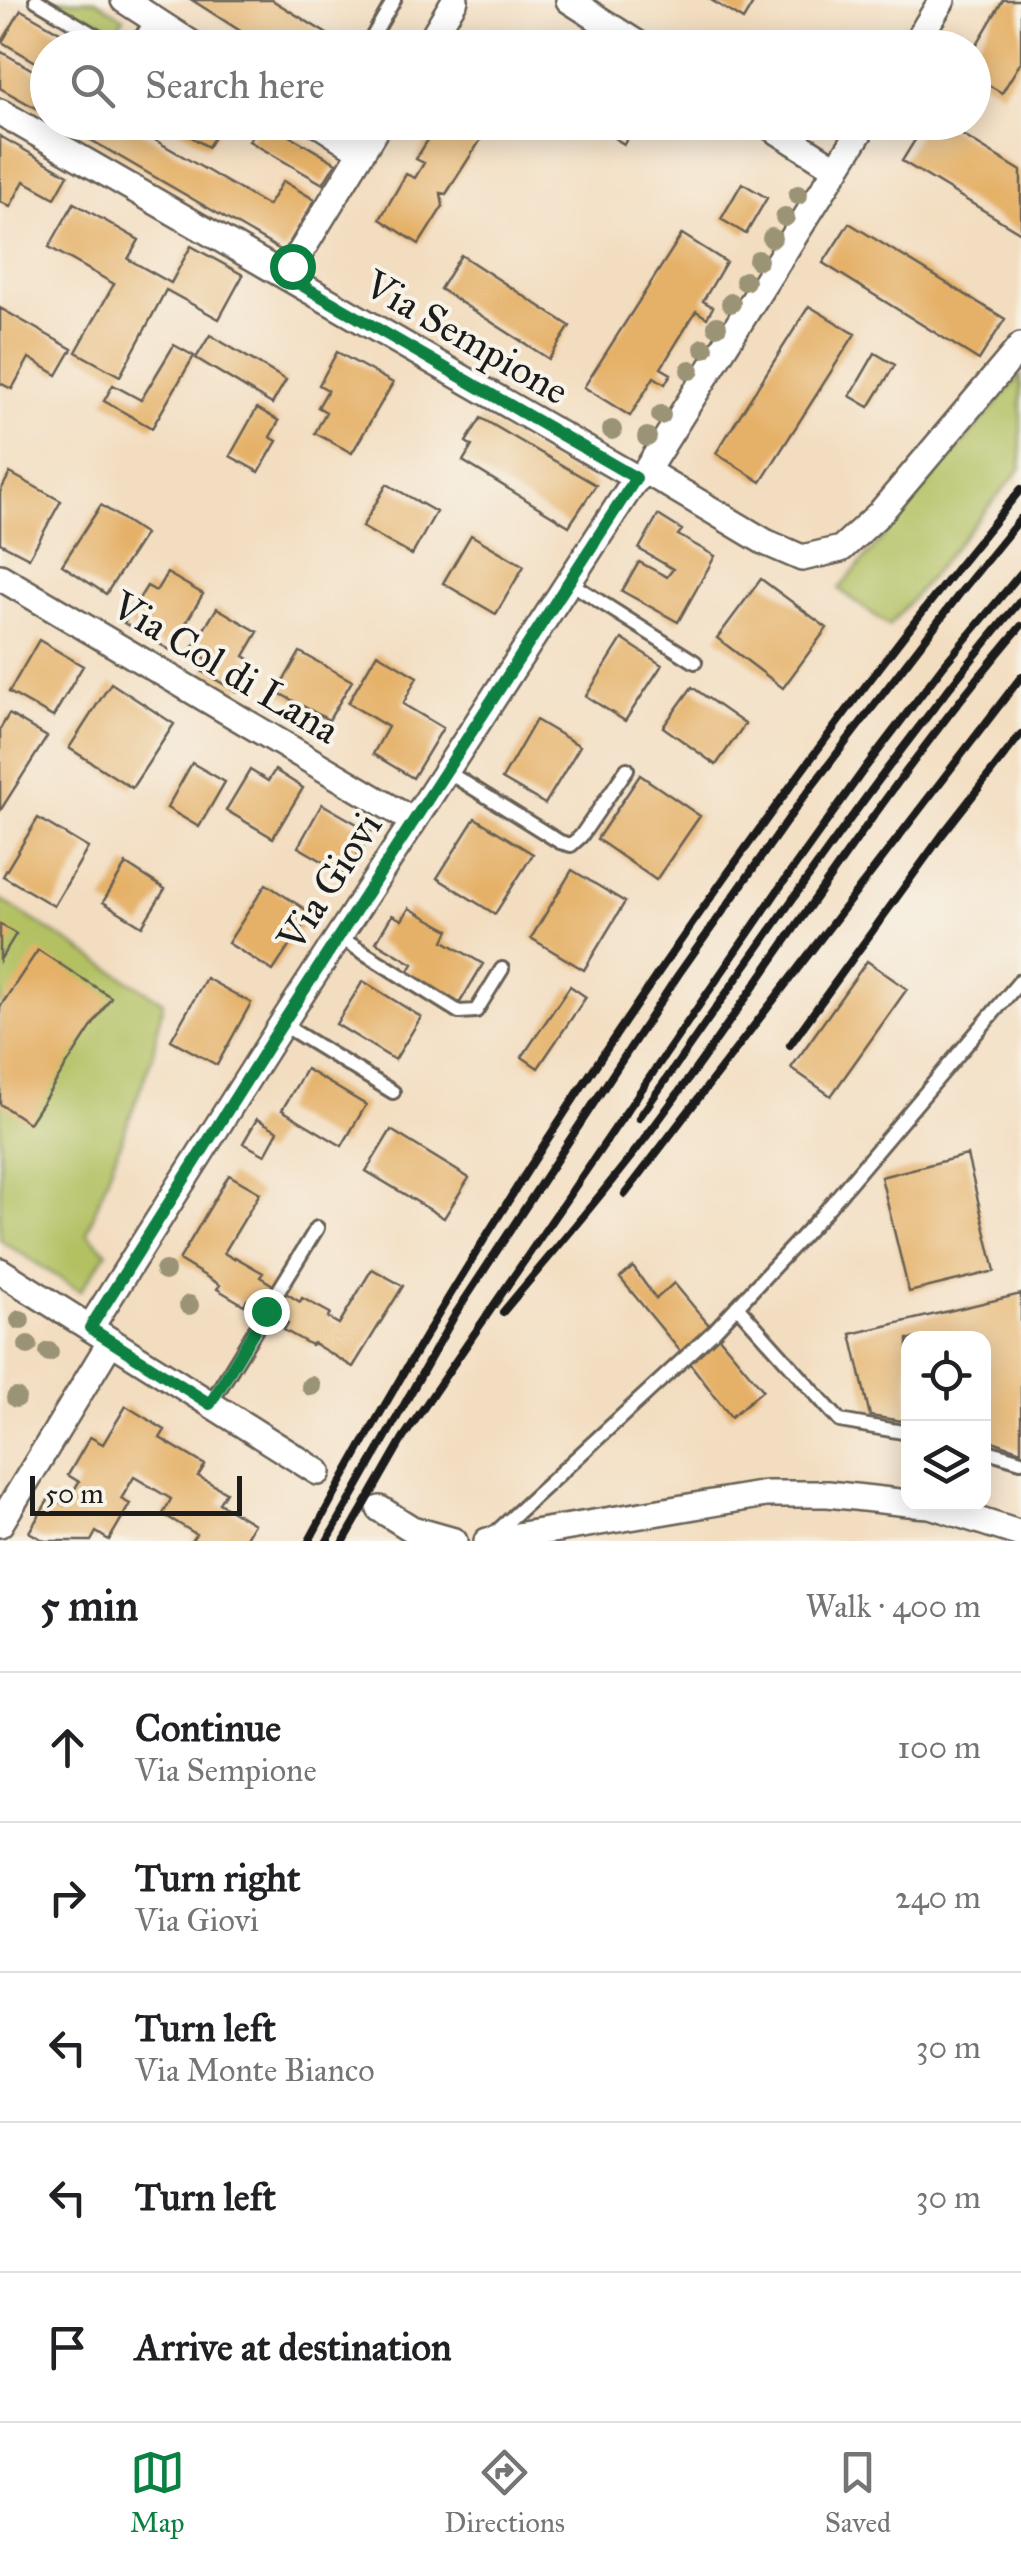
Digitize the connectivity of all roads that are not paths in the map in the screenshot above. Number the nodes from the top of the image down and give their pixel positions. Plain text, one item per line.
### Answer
1 (36, 0) edge
2 (394, 0) edge
3 (456, 0) edge
4 (569, 0) edge
5 (942, 0) edge
6 (140, 7) edge
7 (86, 30) edge
8 (173, 30) edge
9 (376, 30) edge
10 (437, 30) edge
11 (616, 30) edge
12 (924, 30) edge
13 (0, 112) edge
14 (30, 129) edge
15 (49, 140) edge
16 (344, 140) edge
17 (369, 140) edge
18 (791, 140) edge
19 (855, 140) edge
20 (362, 152) junction
21 (837, 169) junction
22 (286, 276) junction
23 (1021, 346) edge
24 (642, 475) junction
25 (0, 576) edge
26 (568, 582) junction
27 (695, 662) dead end
28 (627, 769) dead end
29 (446, 770) junction
30 (413, 821) junction
31 (338, 936) junction
32 (502, 969) dead end
33 (1021, 980) edge
34 (282, 1024) junction
35 (393, 1092) dead end
36 (317, 1228) dead end
37 (0, 1271) edge
38 (279, 1290) dead end
39 (737, 1306) junction
40 (266, 1311) dead end
41 (100, 1335) junction
42 (210, 1404) junction
43 (901, 1433) edge
44 (991, 1452) edge
45 (1021, 1461) edge
46 (318, 1472) dead end
47 (901, 1502) edge
48 (380, 1510) dead end
49 (949, 1511) edge
50 (0, 1524) edge
51 (1021, 1534) edge
52 (454, 1541) edge
53 (487, 1541) edge

1 - 7 lane
2 - 9 lane
3 - 10 street
4 - 11 street
5 - 12 street
6 - 8 street
13 - 14 street, Via Sempione
15 - 22 street, Via Sempione
16 - 20 street
17 - 20 street
18 - 21 street
19 - 21 street, Via Giovi
20 - 22 street
21 - 24 street, Via Giovi
22 - 24 street, Via Sempione
23 - 24 street, Via Sempione
24 - 26 street, Via Giovi
25 - 30 street, Via Col di Lana
26 - 27 lane
26 - 29 street, Via Giovi
28 - 29 lane
29 - 30 street, Via Giovi
30 - 31 street, Via Giovi
31 - 32 lane
31 - 34 street, Via Giovi
33 - 39 lane
34 - 35 lane
34 - 41 street, Via Giovi
36 - 38 lane
37 - 41 street
39 - 43 lane
39 - 53 lane
40 - 42 lane
41 - 42 street
41 - 50 street, Via Giovi
42 - 46 street
44 - 45 lane
47 - 53 street
48 - 52 street
49 - 51 street

